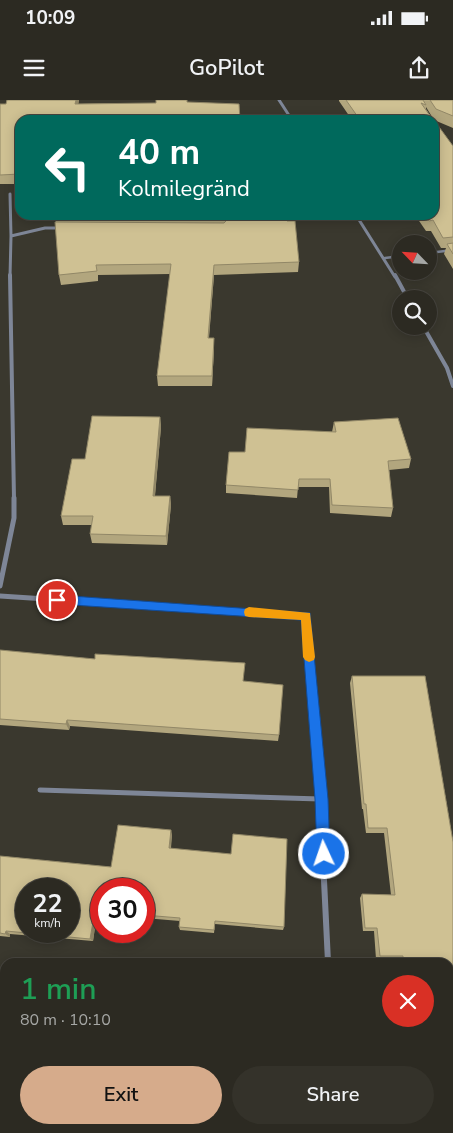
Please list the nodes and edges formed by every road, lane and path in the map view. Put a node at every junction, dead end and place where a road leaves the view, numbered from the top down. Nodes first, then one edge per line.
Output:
1 (279, 100) edge
2 (289, 115) edge
3 (10, 194) dead end
4 (359, 220) edge
5 (65, 228) edge
6 (11, 236) junction
7 (453, 250) edge
8 (438, 252) edge
9 (392, 257) edge
10 (385, 258) junction
11 (403, 290) edge
12 (428, 335) edge
13 (453, 386) edge
14 (0, 586) edge
15 (0, 596) edge
16 (40, 790) dead end
17 (321, 799) junction
18 (328, 958) edge

1 - 2 street
3 - 6 street
4 - 10 street
5 - 6 street
6 - 14 street
7 - 8 lane
9 - 10 lane
10 - 11 street
12 - 13 street
15 - 17 street
16 - 17 lane
17 - 18 street

